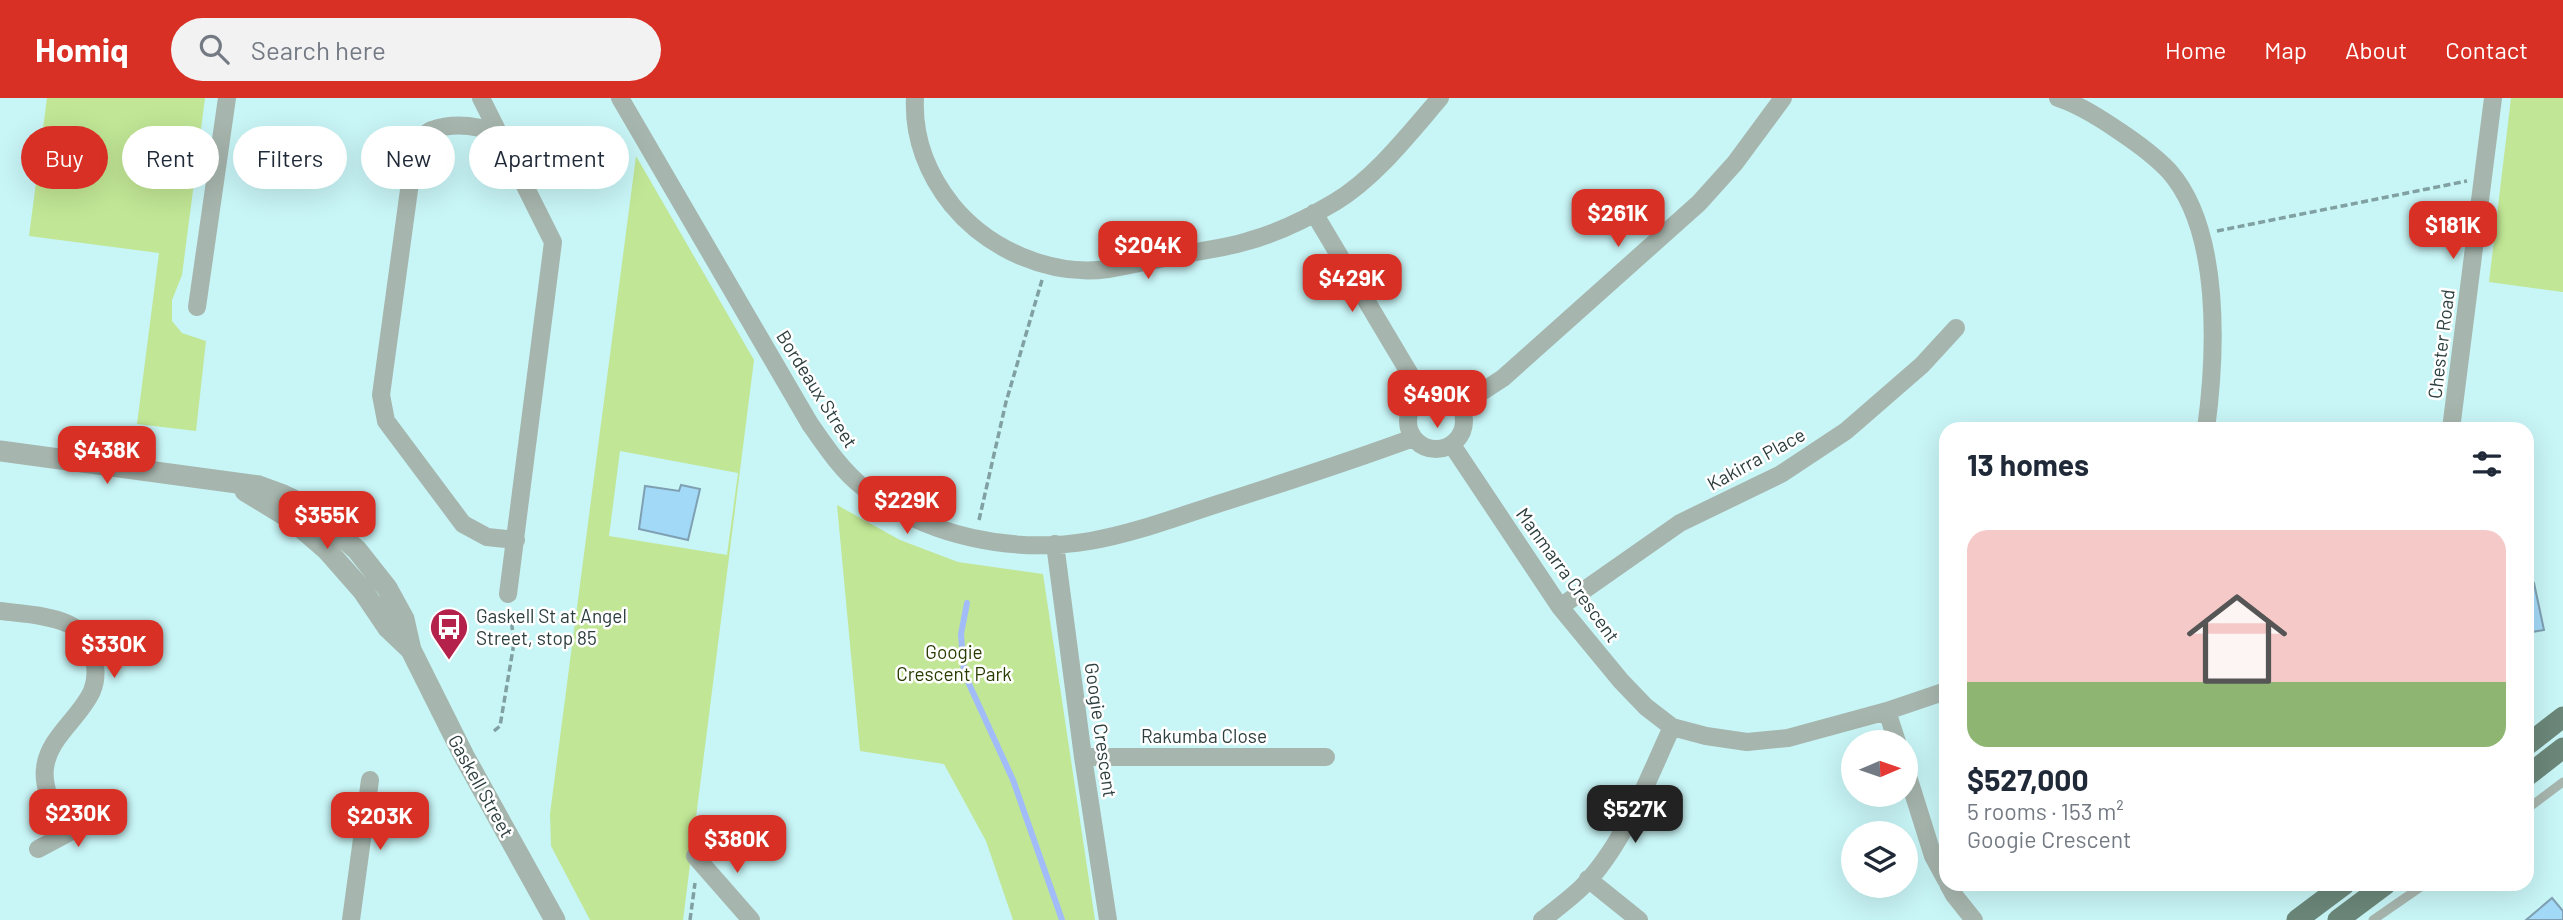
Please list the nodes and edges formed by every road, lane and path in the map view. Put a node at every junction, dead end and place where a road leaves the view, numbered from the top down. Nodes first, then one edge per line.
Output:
1 (227, 98) edge
2 (481, 98) edge
3 (620, 98) edge
4 (915, 98) edge
5 (1440, 98) edge
6 (1783, 98) edge
7 (2493, 98) edge
8 (2068, 100) edge
9 (479, 126) edge
10 (496, 126) edge
11 (2482, 185) junction
12 (527, 189) edge
13 (1314, 213) junction
14 (2200, 235) junction
15 (1046, 264) junction
16 (197, 307) dead end
17 (1956, 328) dead end
18 (1423, 396) junction
19 (1460, 406) junction
20 (2207, 422) edge
21 (2452, 422) edge
22 (1413, 438) junction
23 (1452, 445) junction
24 (0, 451) edge
25 (975, 539) junction
26 (516, 540) junction
27 (1055, 544) junction
28 (508, 594) joint
29 (1560, 607) junction
30 (0, 611) edge
31 (1939, 693) edge
32 (1887, 711) junction
33 (2563, 717) edge
34 (1672, 727) junction
35 (1893, 730) edge
36 (494, 731) dead end
37 (2534, 740) edge
38 (2563, 748) edge
39 (1083, 757) junction
40 (1326, 757) dead end
41 (2534, 771) edge
42 (370, 780) dead end
43 (2563, 782) edge
44 (2534, 805) edge
45 (1918, 807) edge
46 (100, 816) dead end
47 (65, 835) junction
48 (38, 849) dead end
49 (695, 856) joint
50 (1939, 867) edge
51 (1588, 879) junction
52 (1952, 891) edge
53 (2336, 891) edge
54 (2377, 891) edge
55 (2415, 891) edge
56 (351, 920) edge
57 (555, 920) edge
58 (690, 920) edge
59 (751, 920) edge
60 (1108, 920) edge
61 (1542, 920) edge
62 (1639, 920) edge
63 (1974, 920) edge
64 (2297, 920) edge
65 (2338, 920) edge
66 (2373, 920) edge

1 - 16 street
2 - 10 street
3 - 25 street, Bordeaux Street
4 - 15 street
5 - 13 street
6 - 19 street
7 - 11 street, Chester Road
8 - 14 street
9 - 26 street
11 - 14 path
11 - 21 street, Chester Road
12 - 26 street
13 - 15 street
13 - 18 street
14 - 20 street
15 - 25 path
17 - 29 street, Kakirra Place
18 - 19 street
18 - 22 street
19 - 23 street
22 - 23 street
22 - 27 street, Bordeaux Street
23 - 29 street, Manmarra Crescent
24 - 57 street, Gaskell Street
25 - 27 street, Bordeaux Street
26 - 28 street
27 - 39 street, Googie Crescent
28 - 36 path
29 - 34 street, Manmarra Crescent
30 - 47 street
31 - 32 street, Manmarra Crescent
32 - 34 street, Manmarra Crescent
32 - 35 street
33 - 37 main road
34 - 51 street
38 - 41 main road
39 - 40 street, Rakumba Close
39 - 60 street, Googie Crescent
42 - 56 street
43 - 44 lane
45 - 50 street
46 - 47 street
47 - 48 street
49 - 58 path
49 - 59 street
51 - 61 street
51 - 62 street
52 - 63 street
53 - 64 main road
54 - 65 main road
55 - 66 lane

